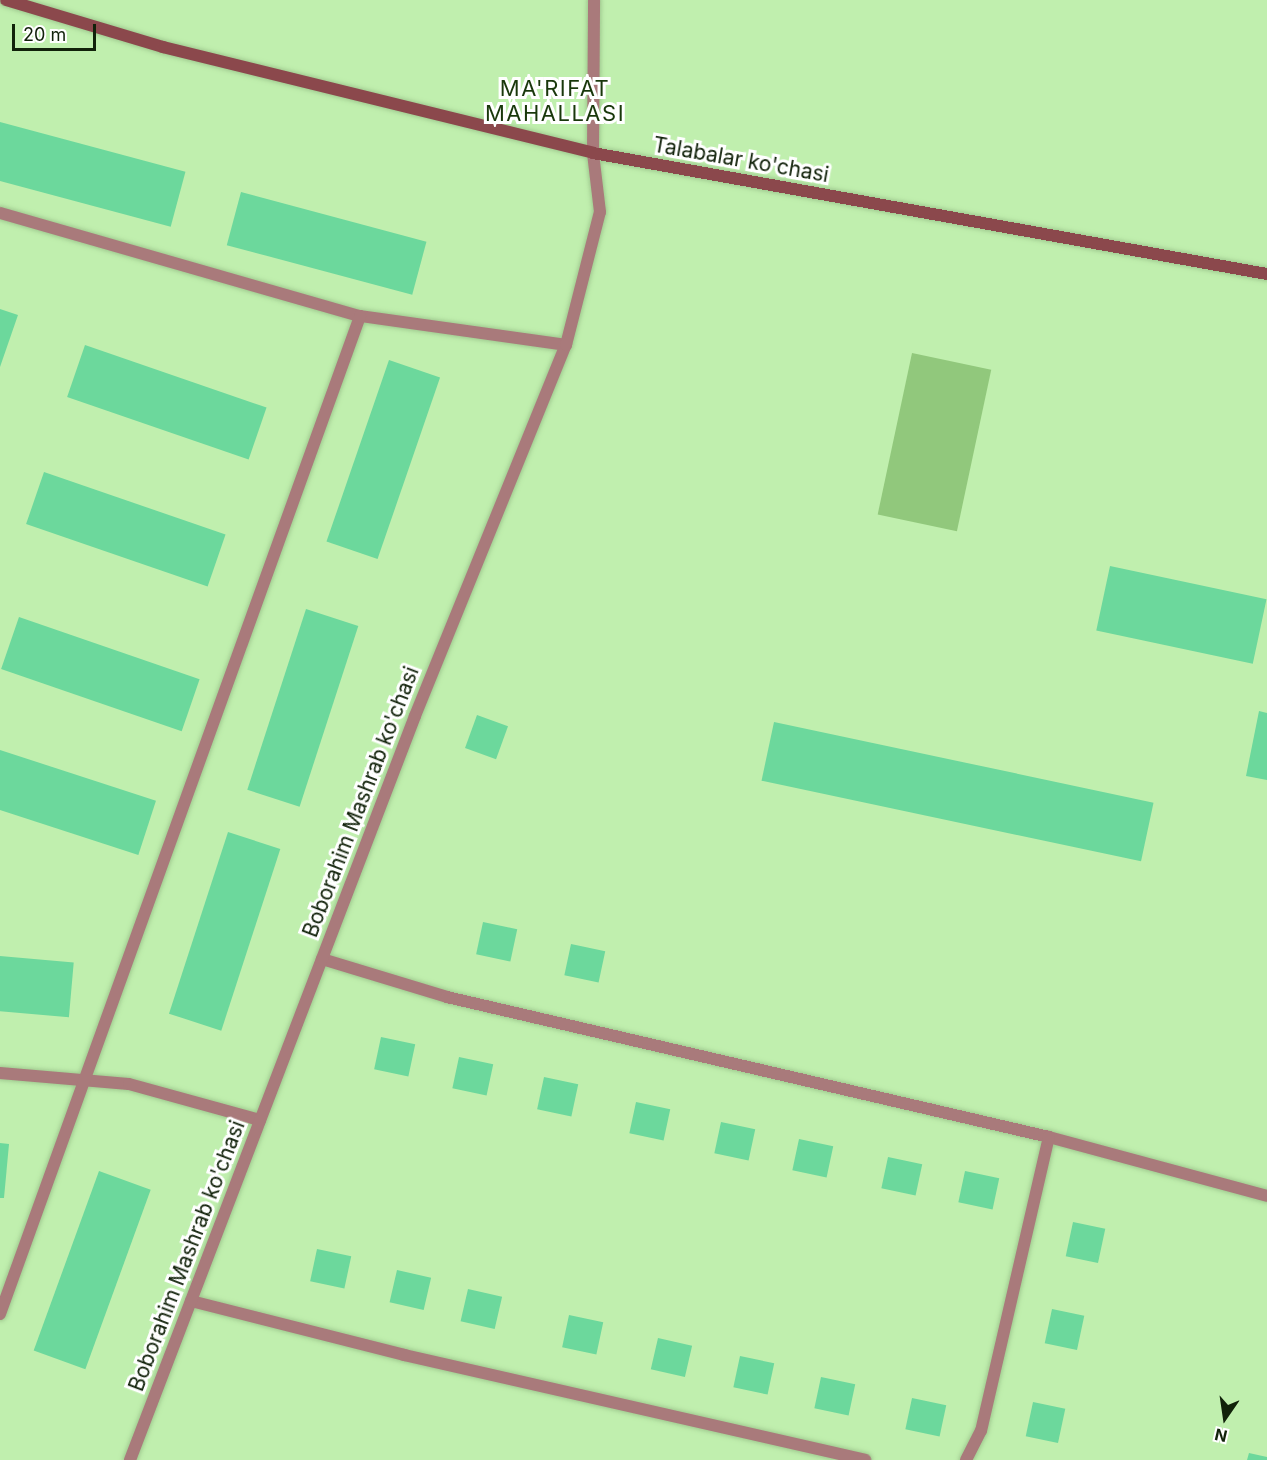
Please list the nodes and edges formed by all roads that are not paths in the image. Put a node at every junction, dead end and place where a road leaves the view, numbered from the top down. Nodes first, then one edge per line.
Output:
1 (6, 0) edge
2 (594, 0) edge
3 (593, 153) junction
4 (0, 213) edge
5 (1267, 274) edge
6 (360, 316) junction
7 (566, 345) junction
8 (322, 959) junction
9 (0, 1073) edge
10 (82, 1080) junction
11 (260, 1120) junction
12 (1049, 1137) junction
13 (1267, 1196) edge
14 (191, 1301) junction
15 (0, 1314) edge
16 (130, 1460) edge
17 (865, 1460) edge
18 (966, 1460) edge

1 - 3 street, Talabalar ko'chasi
2 - 3 street, Boborahim Mashrab ko'chasi
3 - 5 street, Talabalar ko'chasi
3 - 7 street, Boborahim Mashrab ko'chasi
4 - 6 street
6 - 7 street
6 - 10 street
7 - 8 street, Boborahim Mashrab ko'chasi
8 - 11 street, Boborahim Mashrab ko'chasi
8 - 12 street
9 - 10 street
10 - 11 street
10 - 15 street
11 - 14 street, Boborahim Mashrab ko'chasi
12 - 13 street
12 - 18 street
14 - 16 street, Boborahim Mashrab ko'chasi
14 - 17 street

